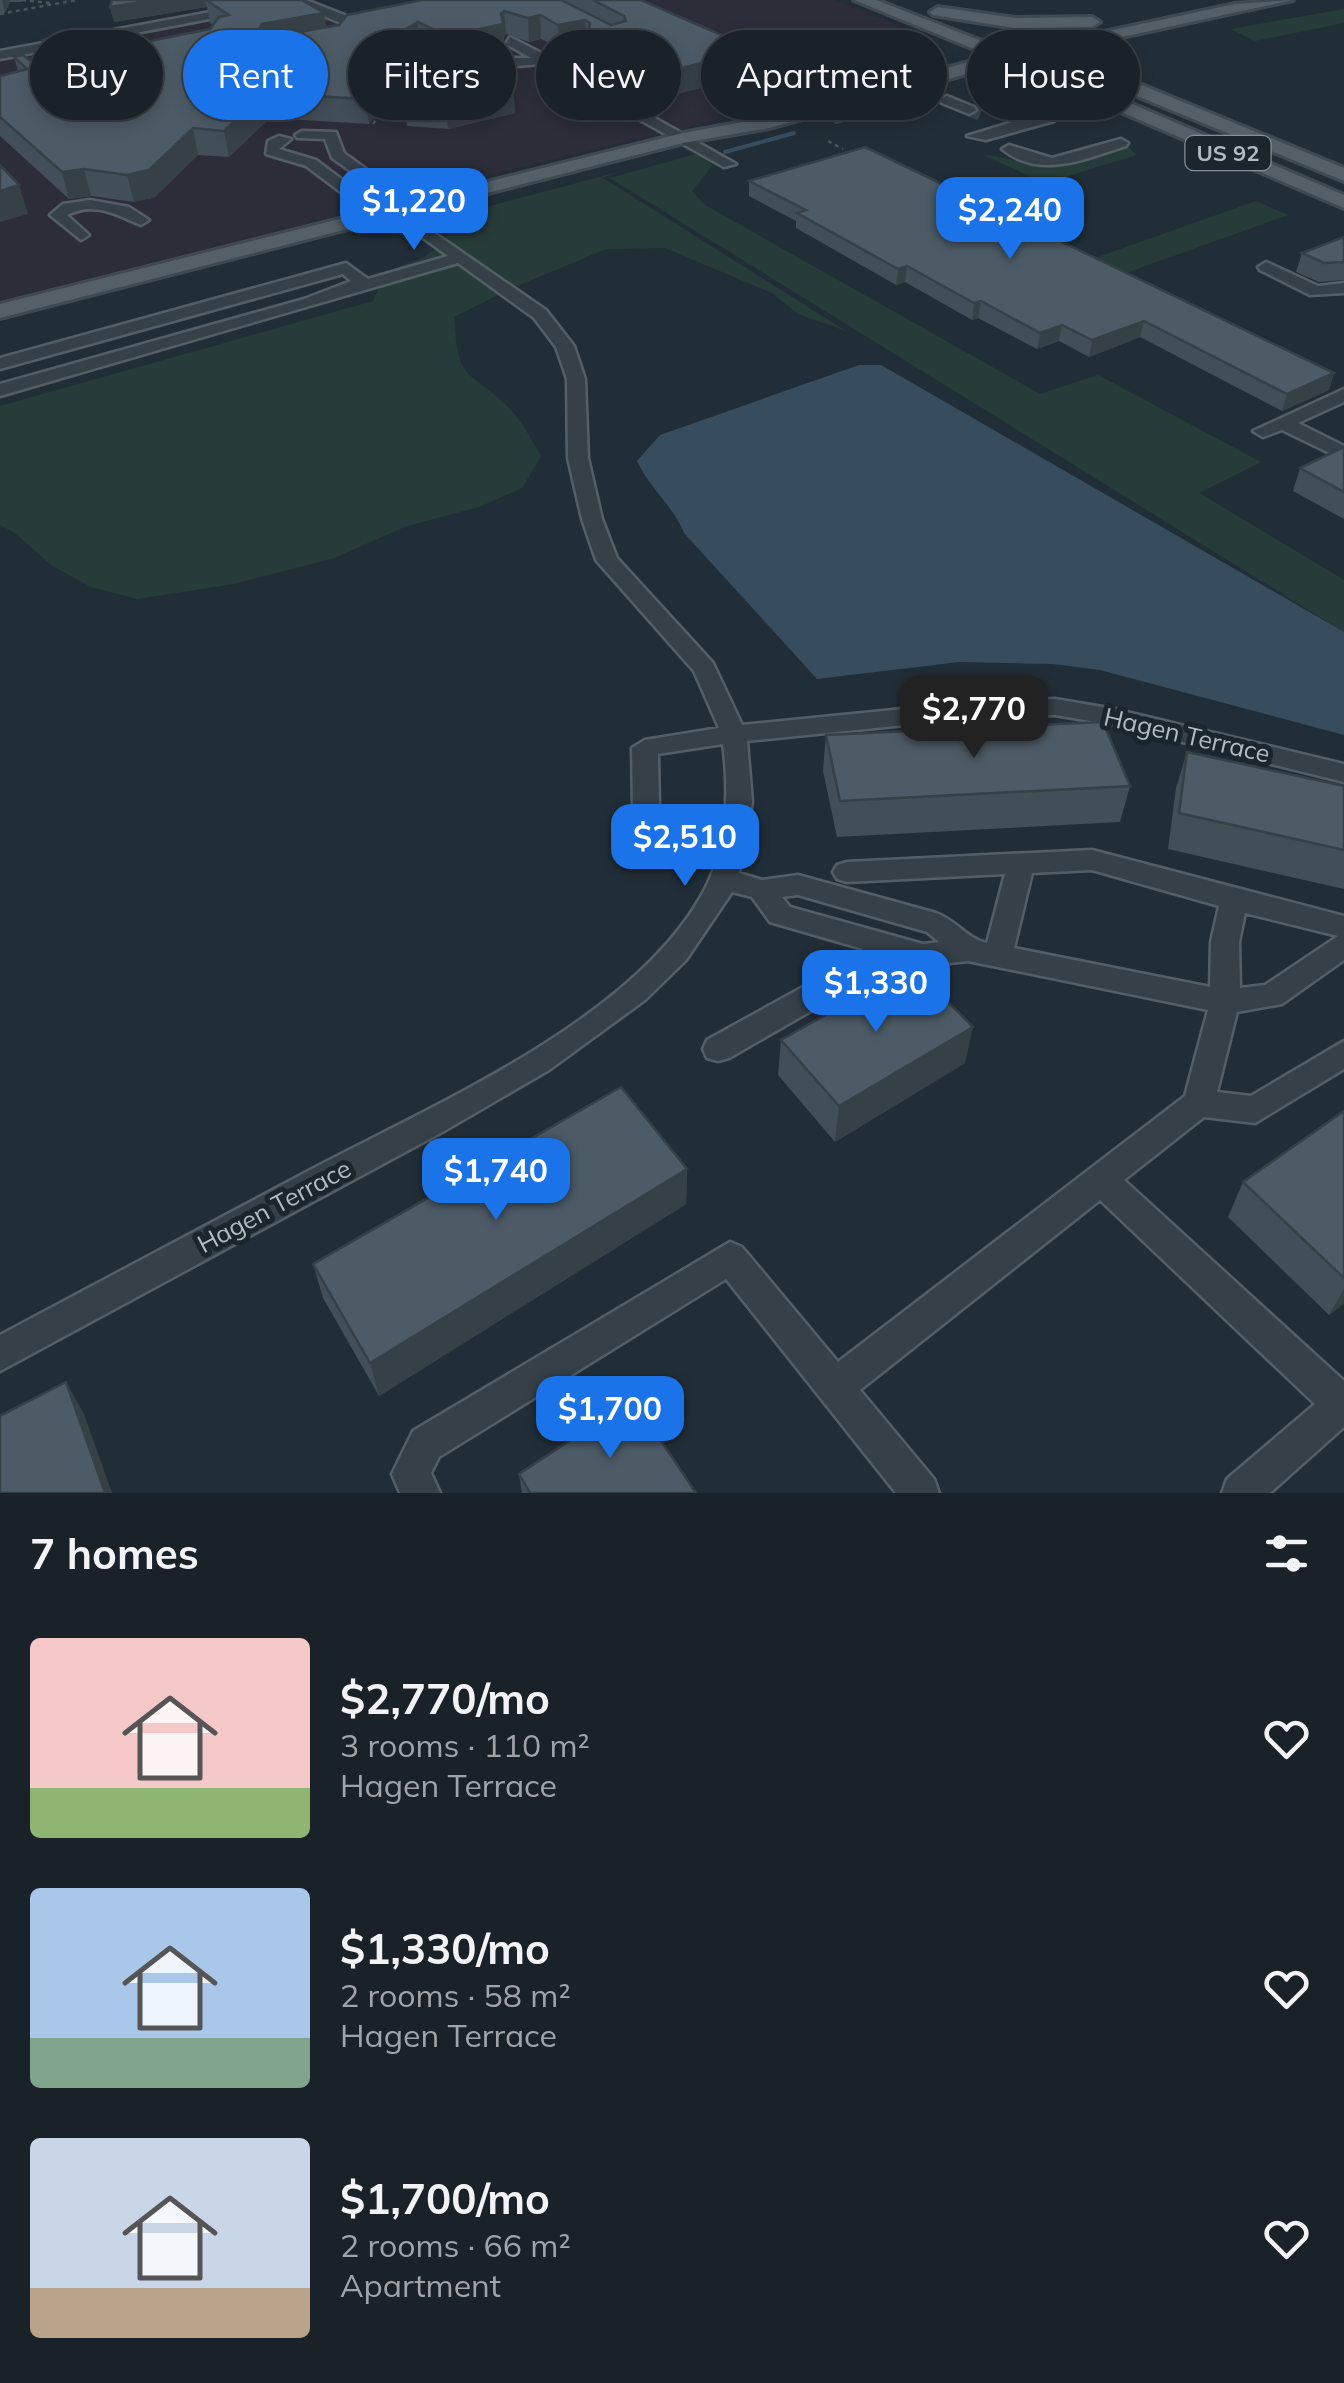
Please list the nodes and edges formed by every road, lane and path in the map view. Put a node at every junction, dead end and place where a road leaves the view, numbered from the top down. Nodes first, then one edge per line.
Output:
1 (22, 0) edge
2 (76, 0) edge
3 (843, 0) edge
4 (862, 0) edge
5 (907, 0) edge
6 (1225, 0) edge
7 (1286, 0) edge
8 (288, 2) edge
9 (58, 4) junction
10 (938, 12) junction
11 (0, 14) edge
12 (378, 22) edge
13 (1111, 22) junction
14 (918, 30) edge
15 (985, 30) edge
16 (1079, 30) edge
17 (1128, 30) edge
18 (967, 42) edge
19 (6, 54) edge
20 (26, 66) edge
21 (1140, 90) edge
22 (947, 100) dead end
23 (967, 110) tunnel mouth
24 (1140, 115) edge
25 (651, 120) edge
26 (732, 120) edge
27 (777, 120) edge
28 (1042, 120) edge
29 (302, 135) dead end
30 (974, 136) tunnel mouth
31 (684, 138) junction
32 (284, 139) dead end
33 (828, 141) dead end
34 (1121, 143) dead end
35 (1009, 146) dead end
36 (843, 149) edge
37 (334, 150) junction
38 (289, 157) junction
39 (729, 164) dead end
40 (1344, 174) edge
41 (1341, 200) edge
42 (395, 211) junction
43 (142, 220) dead end
44 (80, 235) dead end
45 (459, 258) junction
46 (1266, 267) dead end
47 (354, 288) junction
48 (1344, 288) edge
49 (0, 311) edge
50 (0, 364) edge
51 (0, 390) edge
52 (1344, 395) edge
53 (1344, 454) edge
54 (734, 734) junction
55 (1344, 773) edge
56 (646, 807) dead end
57 (1020, 862) junction
58 (847, 872) dead end
59 (723, 879) junction
60 (762, 890) junction
61 (1234, 900) junction
62 (872, 906) junction
63 (1344, 926) edge
64 (872, 940) junction
65 (1344, 946) edge
66 (968, 950) junction
67 (998, 957) junction
68 (1225, 1002) junction
69 (718, 1049) dead end
70 (1344, 1054) edge
71 (1199, 1103) junction
72 (1102, 1181) junction
73 (0, 1354) edge
74 (835, 1387) junction
75 (1343, 1404) edge
76 (421, 1493) edge
77 (920, 1493) edge
78 (1241, 1493) edge

1 - 9 path
2 - 9 path
3 - 14 main road
4 - 18 main road, US 92
5 - 10 main road, US 92
6 - 13 main road
7 - 17 main road
8 - 12 street
8 - 19 street
9 - 11 path
10 - 13 main road
10 - 15 main road, US 92
13 - 16 main road
19 - 20 street
21 - 40 main road, US 92
22 - 23 street
24 - 41 main road, US 92
25 - 31 street
26 - 31 main road
27 - 31 main road
28 - 30 street
29 - 37 street
31 - 39 street
31 - 42 main road
32 - 38 street
33 - 36 path
34 - 35 street
37 - 38 street
37 - 42 street
38 - 42 street
42 - 45 street
42 - 49 main road
43 - 44 street
45 - 47 street
45 - 54 street
46 - 48 street
47 - 50 street
47 - 51 street
52 - 53 street
54 - 55 street, Hagen Terrace
54 - 56 street
54 - 59 street, Hagen Terrace
57 - 58 street
57 - 61 street
57 - 67 street
59 - 60 street
59 - 73 street, Hagen Terrace
60 - 62 street
60 - 64 street
61 - 63 street
61 - 68 street
62 - 64 street
62 - 66 street
64 - 66 street
64 - 69 street
65 - 68 street
66 - 67 street
67 - 68 street
68 - 71 street
70 - 71 street
71 - 72 street
72 - 74 street
72 - 75 street
74 - 76 street
74 - 77 street
75 - 78 street

